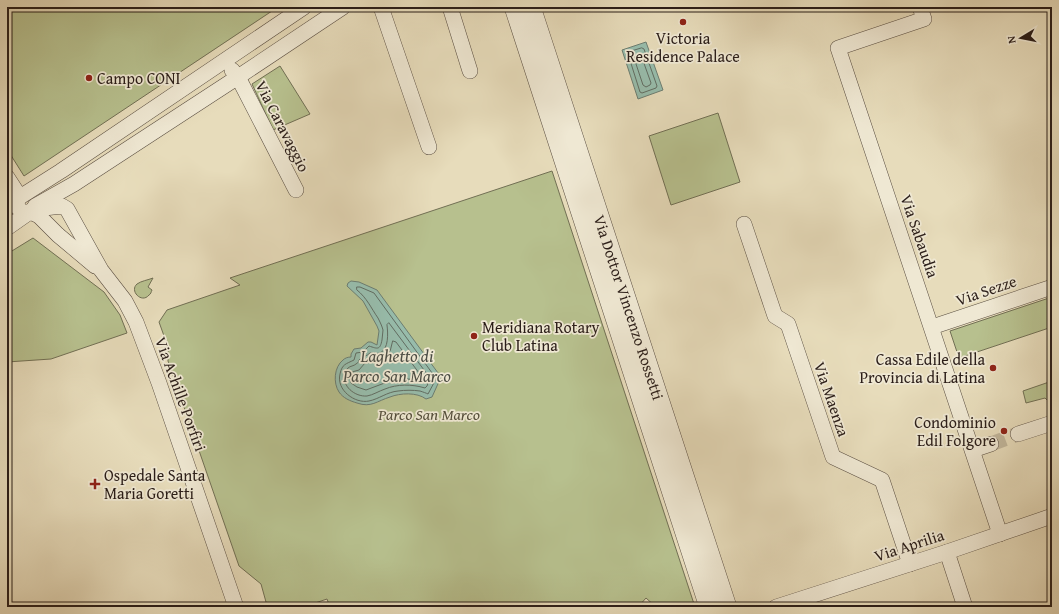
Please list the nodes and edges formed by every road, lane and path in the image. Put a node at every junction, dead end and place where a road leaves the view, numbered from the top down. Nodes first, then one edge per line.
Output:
1 (304, 7) edge
2 (343, 7) edge
3 (381, 7) edge
4 (450, 7) edge
5 (514, 7) edge
6 (531, 7) edge
7 (920, 7) edge
8 (225, 60) junction
9 (470, 71) dead end
10 (238, 77) junction
11 (429, 147) dead end
12 (7, 177) edge
13 (296, 190) dead end
14 (17, 199) edge
15 (32, 209) junction
16 (744, 224) dead end
17 (7, 228) edge
18 (101, 270) junction
19 (1052, 286) edge
20 (932, 327) junction
21 (1052, 423) edge
22 (1018, 434) tunnel mouth
23 (992, 444) tunnel mouth
24 (973, 450) junction
25 (1052, 516) edge
26 (1000, 534) junction
27 (946, 552) junction
28 (910, 564) junction
29 (236, 607) edge
30 (709, 607) edge
31 (727, 607) edge
32 (776, 607) edge
33 (965, 607) edge

1 - 8 street
2 - 10 street
3 - 11 street
4 - 9 street
5 - 30 street, Via Dottor Vincenzo Rossetti
6 - 31 street, Via Dottor Vincenzo Rossetti
7 - 20 street, Via Sabaudia
8 - 10 street, Via Caravaggio
8 - 14 street
10 - 13 street, Via Caravaggio
10 - 15 street
12 - 14 street
14 - 15 street
15 - 17 street
15 - 18 street, Via Achille Porfiri
15 - 18 street, Via Achille Porfiri
16 - 28 street, Via Maenza
18 - 29 street, Via Achille Porfiri
19 - 20 street, Via Sezze
20 - 24 street, Via Sabaudia
21 - 22 street
23 - 24 street
24 - 26 street, Via Sabaudia
25 - 26 street, Via Aprilia
26 - 27 street, Via Aprilia
27 - 28 street, Via Aprilia
27 - 33 street
28 - 32 street, Via Aprilia

